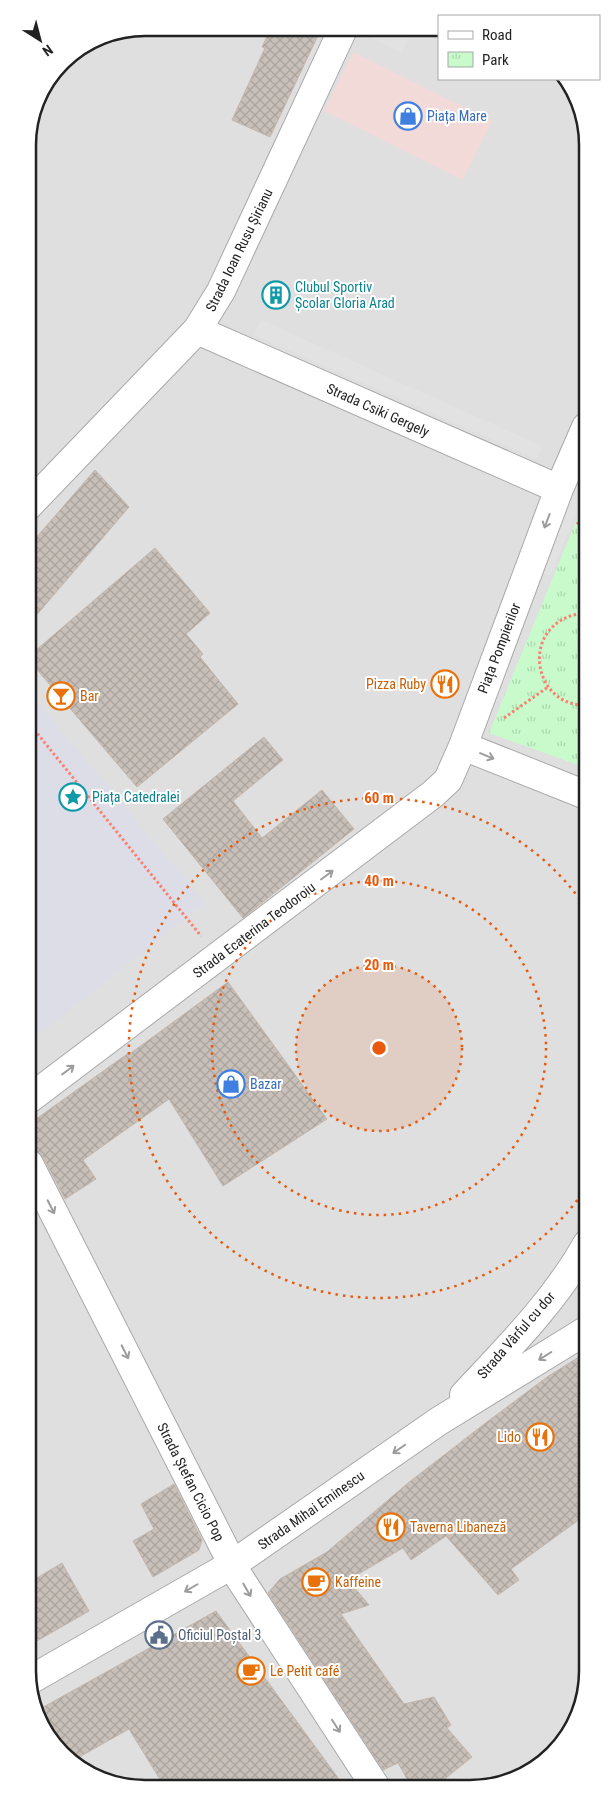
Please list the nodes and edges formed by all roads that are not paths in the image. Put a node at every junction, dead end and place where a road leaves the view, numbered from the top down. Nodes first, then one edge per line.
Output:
1 (340, 36) edge
2 (197, 330) junction
3 (579, 443) edge
4 (559, 489) junction
5 (36, 498) edge
6 (463, 746) junction
7 (579, 793) edge
8 (36, 1094) edge
9 (36, 1178) edge
10 (579, 1258) edge
11 (579, 1335) edge
12 (439, 1422) junction
13 (233, 1564) junction
14 (36, 1676) edge
15 (371, 1780) edge

1 - 2 street, Strada Ioan Rusu Șirianu
2 - 4 street, Strada Csiki Gergely
2 - 5 street, Strada Ioan Rusu Șirianu
3 - 4 street, Piața Pompierilor
4 -> 6 street, Piața Pompierilor
6 -> 7 street
8 -> 6 street, Strada Ecaterina Teodoroiu
9 -> 13 street, Strada Ștefan Cicio Pop
10 - 12 street, Strada Vârful cu dor
11 -> 12 street, Strada Mihai Eminescu
12 -> 13 street, Strada Mihai Eminescu
13 -> 14 street, Strada Mihai Eminescu
13 -> 15 street, Strada Ștefan Cicio Pop

